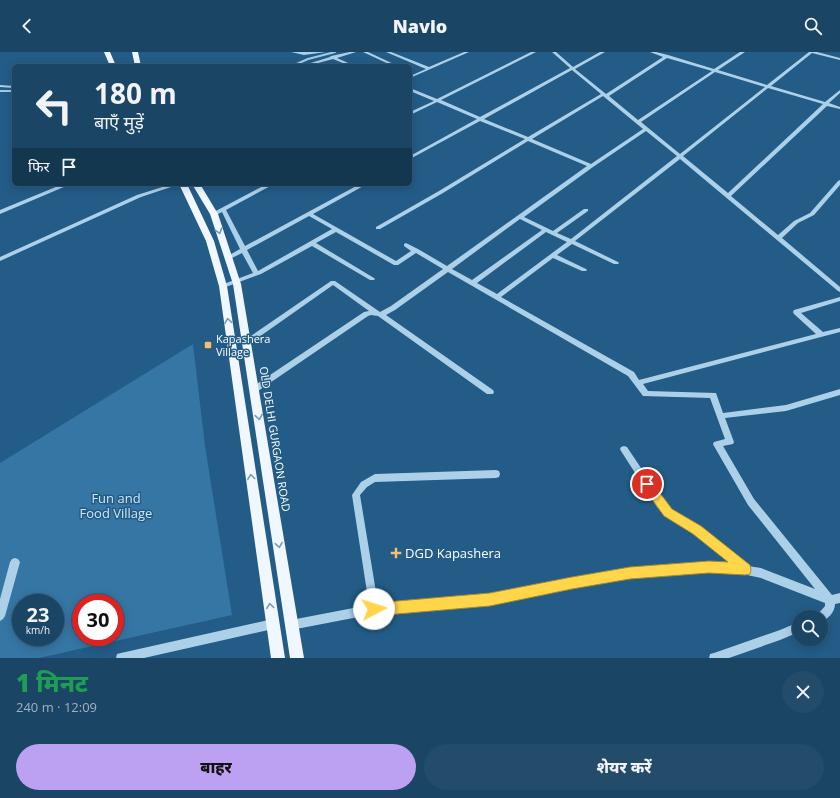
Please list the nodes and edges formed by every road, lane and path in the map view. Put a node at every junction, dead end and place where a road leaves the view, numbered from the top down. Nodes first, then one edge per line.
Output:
1 (106, 52) edge
2 (135, 52) edge
3 (293, 52) edge
4 (324, 52) edge
5 (354, 52) edge
6 (365, 52) edge
7 (388, 52) edge
8 (464, 52) edge
9 (534, 52) edge
10 (554, 52) edge
11 (603, 52) edge
12 (652, 52) edge
13 (743, 52) edge
14 (812, 52) edge
15 (339, 53) edge
16 (667, 56) junction
17 (332, 57) junction
18 (840, 59) edge
19 (112, 64) edge
20 (138, 64) edge
21 (309, 64) edge
22 (348, 64) edge
23 (392, 64) edge
24 (428, 68) junction
25 (573, 69) junction
26 (715, 70) junction
27 (412, 73) edge
28 (415, 74) junction
29 (412, 76) edge
30 (0, 86) edge
31 (12, 87) edge
32 (767, 87) junction
33 (412, 90) edge
34 (840, 91) edge
35 (604, 95) junction
36 (437, 101) junction
37 (826, 104) junction
38 (840, 108) edge
39 (412, 113) edge
40 (479, 119) junction
41 (638, 122) junction
42 (646, 128) junction
43 (528, 140) junction
44 (678, 156) junction
45 (412, 157) edge
46 (591, 166) junction
47 (840, 182) edge
48 (63, 186) edge
49 (171, 186) edge
50 (184, 186) edge
51 (197, 186) edge
52 (267, 186) edge
53 (360, 186) edge
54 (728, 196) junction
55 (223, 209) junction
56 (586, 210) dead end
57 (0, 212) edge
58 (214, 214) junction
59 (310, 214) junction
60 (520, 217) junction
61 (378, 228) dead end
62 (546, 229) junction
63 (337, 230) junction
64 (552, 232) junction
65 (778, 239) junction
66 (571, 242) junction
67 (312, 243) junction
68 (406, 245) dead end
69 (244, 250) junction
70 (416, 250) junction
71 (553, 255) junction
72 (228, 258) junction
73 (0, 259) edge
74 (616, 263) dead end
75 (448, 268) junction
76 (584, 270) dead end
77 (256, 274) junction
78 (372, 279) dead end
79 (236, 281) junction
80 (473, 283) junction
81 (222, 286) junction
82 (840, 290) edge
83 (498, 297) junction
84 (840, 299) edge
85 (377, 313) junction
86 (840, 330) edge
87 (822, 335) junction
88 (247, 342) junction
89 (638, 383) junction
90 (255, 389) junction
91 (490, 392) dead end
92 (840, 392) edge
93 (720, 416) junction
94 (624, 449) dead end
95 (496, 474) dead end
96 (15, 562) dead end
97 (745, 570) junction
98 (840, 598) edge
99 (830, 600) junction
100 (374, 609) junction
101 (828, 610) edge
102 (0, 616) edge
103 (273, 624) junction
104 (291, 625) junction
105 (792, 629) edge
106 (121, 658) edge
107 (278, 658) edge
108 (297, 658) edge
109 (714, 658) edge

1 - 19 main road
2 - 20 main road
3 - 4 street
5 - 15 street
6 - 23 street
7 - 24 street
8 - 24 street
9 - 36 street
10 - 25 street
11 - 25 street
12 - 16 street
13 - 26 street
14 - 18 street
14 - 32 street
15 - 17 street
16 - 26 street
16 - 35 street
17 - 21 street
17 - 22 street
24 - 28 street
25 - 35 street
25 - 40 street
26 - 32 street
26 - 41 street
27 - 28 street
28 - 29 street
30 - 31 street
32 - 37 street
32 - 44 street
33 - 36 street
34 - 37 street
35 - 41 street
35 - 43 street
36 - 39 street
36 - 40 street
37 - 38 street
37 - 54 street
40 - 43 street
40 - 45 street
41 - 42 street
42 - 44 street
42 - 46 street
43 - 46 street
43 - 61 street
44 - 54 street
44 - 66 street
46 - 60 street
47 - 65 street
48 - 57 street
49 - 73 street
50 - 81 main road
51 - 58 main road, OLD DELHI GURGAON ROAD
52 - 55 street
53 - 59 street
54 - 65 street
55 - 58 street
55 - 69 street
56 - 64 street
58 -> 72 main road, OLD DELHI GURGAON ROAD
59 - 63 street
59 - 69 street
60 - 62 street
60 - 75 street
62 - 64 street
62 - 80 street
63 - 67 street
63 - 70 street
64 - 66 street
65 - 82 street
66 - 71 street
66 - 74 street
67 - 77 street
67 - 78 street
68 - 70 street
69 - 72 street
69 - 77 street
70 - 75 street
71 - 76 street
71 - 83 street
72 - 79 main road, OLD DELHI GURGAON ROAD
75 - 80 street
75 - 85 street
77 - 79 street
79 - 81 street
79 - 88 main road, OLD DELHI GURGAON ROAD
80 - 83 street
103 -> 81 main road
83 - 89 street
84 - 87 street
85 - 88 street
85 - 90 street
85 - 91 street
86 - 87 street
87 - 89 street
88 - 90 main road, OLD DELHI GURGAON ROAD
89 - 93 street
90 -> 104 main road, OLD DELHI GURGAON ROAD
92 - 93 street
93 - 99 street
94 - 97 street
95 - 100 street
96 - 102 street
97 - 99 street
97 - 100 street
98 - 99 street
99 - 101 street
100 - 104 street
103 - 106 street
103 - 107 main road
104 - 108 main road, OLD DELHI GURGAON ROAD
105 - 109 street

